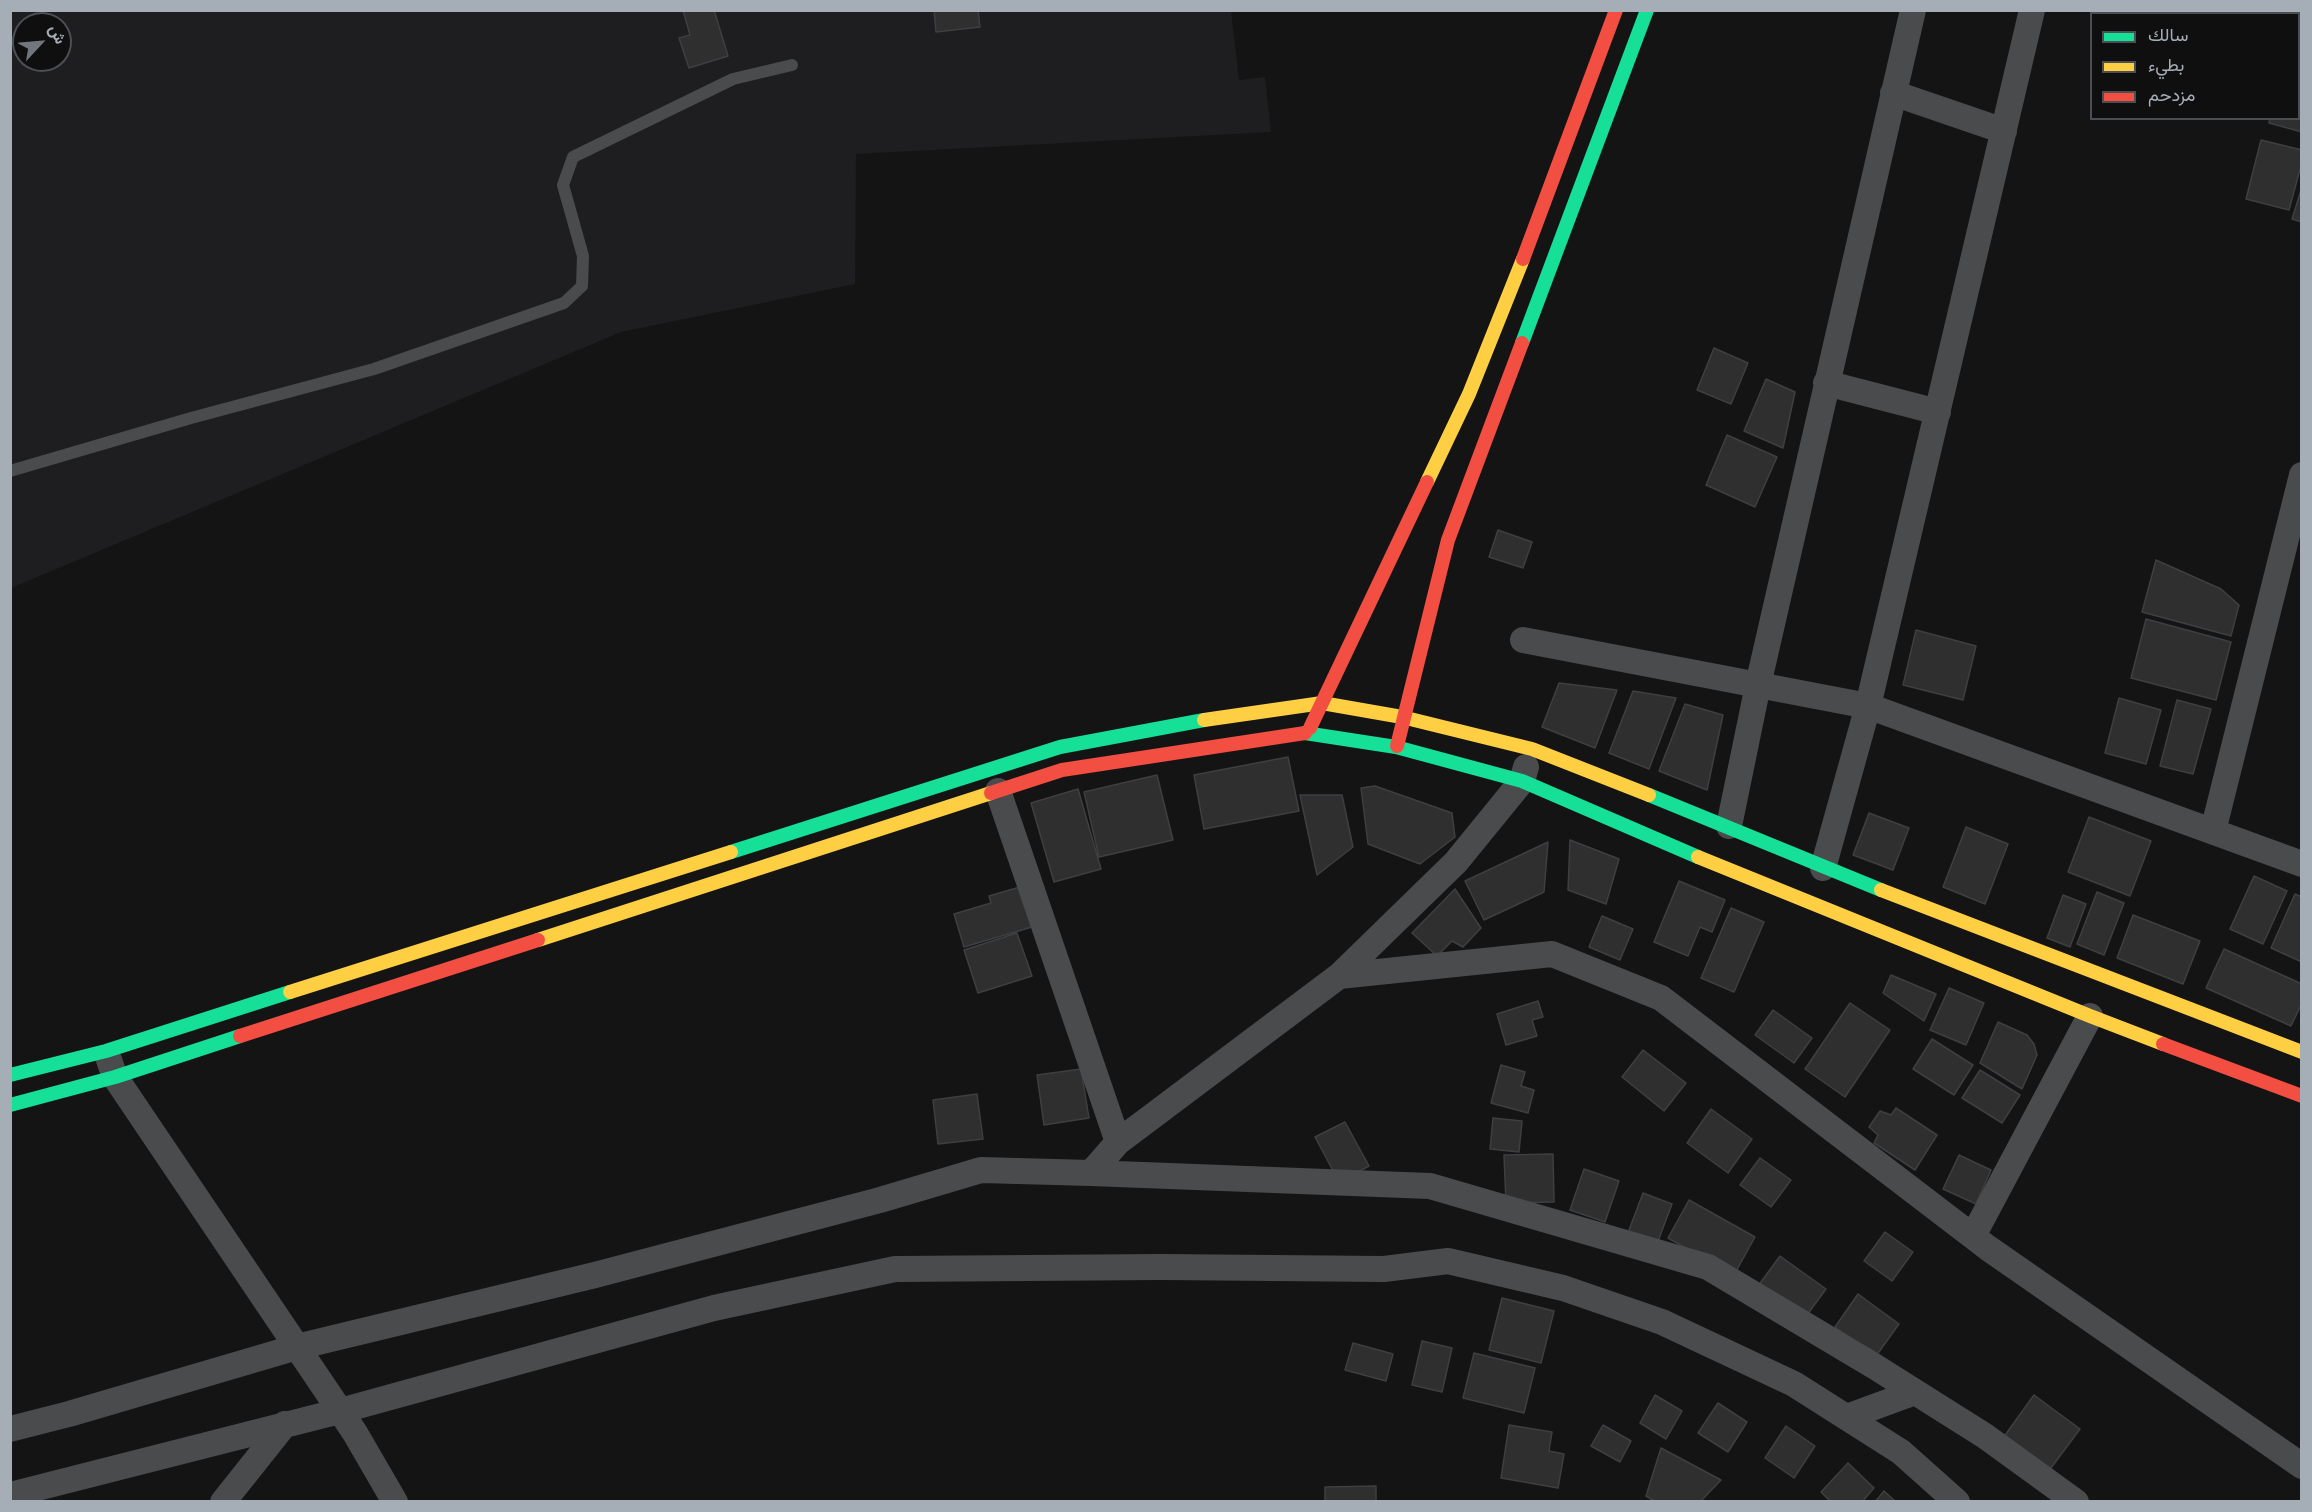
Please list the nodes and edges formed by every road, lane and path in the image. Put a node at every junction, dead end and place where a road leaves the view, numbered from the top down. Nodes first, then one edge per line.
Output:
1 (1616, 10) edge
2 (1647, 10) edge
3 (1913, 10) edge
4 (2032, 10) edge
5 (792, 65) dead end
6 (1893, 93) junction
7 (2004, 132) junction
8 (1827, 383) junction
9 (1938, 412) junction
10 (10, 471) edge
11 (2301, 475) edge
12 (1523, 640) dead end
13 (1758, 685) junction
14 (1322, 703) junction
15 (1868, 706) junction
16 (1402, 717) junction
17 (1307, 733) junction
18 (1396, 747) junction
19 (1532, 749) junction
20 (1522, 782) junction
21 (998, 791) junction
22 (1728, 826) junction
23 (2212, 831) junction
24 (2301, 864) edge
25 (1823, 868) junction
26 (1339, 976) junction
27 (2090, 1016) junction
28 (106, 1051) junction
29 (2301, 1052) edge
30 (10, 1076) edge
31 (115, 1077) junction
32 (2301, 1096) edge
33 (10, 1105) edge
34 (1118, 1142) junction
35 (1091, 1173) junction
36 (1972, 1236) junction
37 (297, 1347) junction
38 (1915, 1392) junction
39 (340, 1411) junction
40 (1847, 1417) junction
41 (285, 1424) junction
42 (10, 1429) edge
43 (2301, 1466) edge
44 (10, 1495) edge
45 (223, 1502) edge
46 (395, 1502) edge
47 (1957, 1502) edge
48 (2076, 1502) edge

1 - 14 main road
2 - 16 main road
3 - 6 street
4 - 7 street
5 - 10 lane
6 - 7 street
6 - 8 street
7 - 9 street
8 - 9 street
8 - 13 street
9 - 15 street
11 - 23 street
12 - 13 street
13 - 15 street
13 - 22 street
14 - 16 main road
14 - 17 main road
14 - 28 main road
15 - 23 street
15 - 25 street
16 - 18 main road
16 - 19 main road
17 - 18 main road
17 - 21 main road
18 - 20 main road
19 - 20 street
19 - 22 main road
20 - 26 street
20 - 27 main road
21 - 31 main road
21 - 34 street
22 - 25 main road
23 - 24 street
25 - 29 main road
26 - 34 street
26 - 36 street
27 - 32 main road
27 - 36 street
28 - 30 main road
28 - 31 street
31 - 33 main road
31 - 37 street
34 - 35 street
35 - 37 street
35 - 38 street
36 - 43 street
37 - 39 street
37 - 42 street
38 - 40 street
38 - 48 street
39 - 40 street
39 - 41 street
39 - 46 street
40 - 47 street
41 - 44 street
41 - 45 street

